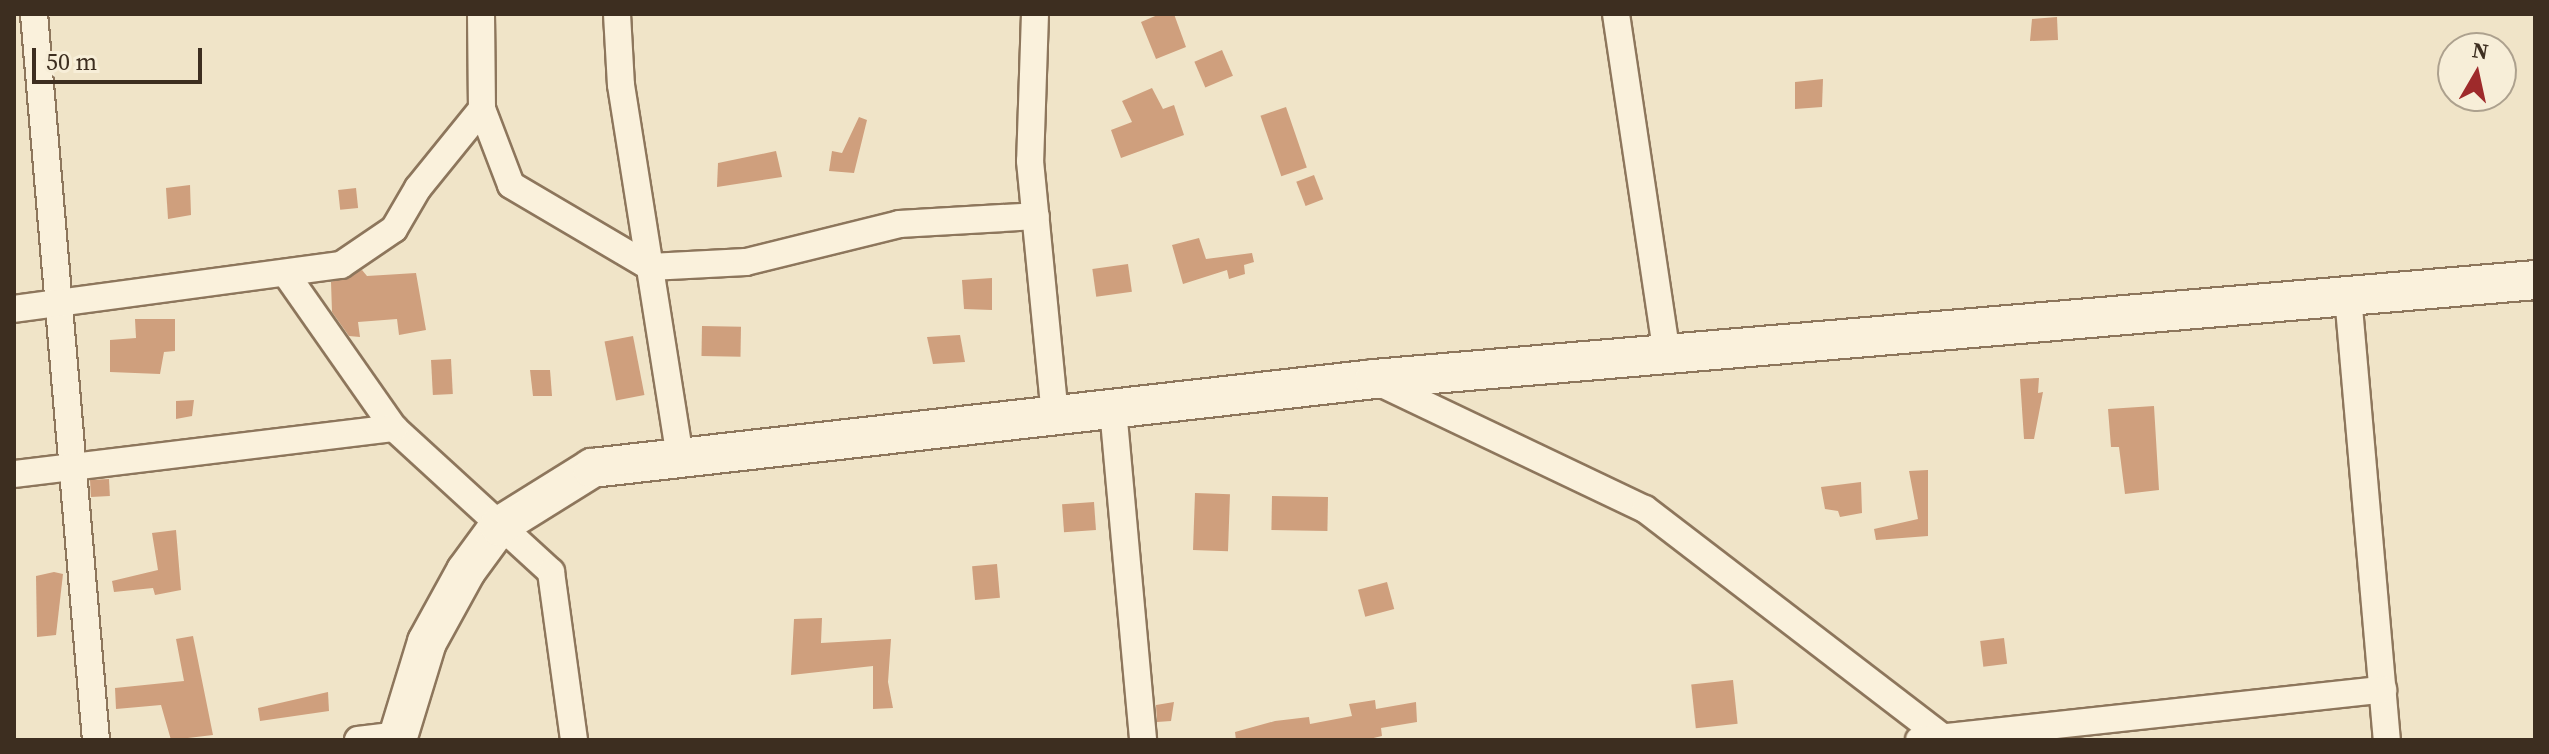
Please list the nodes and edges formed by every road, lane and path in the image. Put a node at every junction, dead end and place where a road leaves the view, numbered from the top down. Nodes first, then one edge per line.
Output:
1 (34, 14) edge
2 (481, 14) edge
3 (617, 14) edge
4 (1035, 14) edge
5 (1616, 14) edge
6 (482, 109) junction
7 (1036, 216) junction
8 (650, 267) junction
9 (286, 274) junction
10 (2535, 280) edge
11 (2348, 296) junction
12 (59, 304) junction
13 (14, 309) edge
14 (1667, 354) junction
15 (1374, 379) junction
16 (1113, 409) junction
17 (1055, 415) junction
18 (394, 428) junction
19 (680, 458) junction
20 (72, 465) junction
21 (14, 474) edge
22 (499, 526) junction
23 (2383, 690) junction
24 (397, 738) edge
25 (1937, 738) edge
26 (96, 740) edge
27 (358, 740) edge
28 (574, 740) edge
29 (1143, 740) edge
30 (2387, 740) edge

1 - 12 street
2 - 6 street
3 - 8 street
4 - 7 street
5 - 14 street
6 - 8 street
6 - 9 street
7 - 8 street
7 - 17 street
8 - 19 street
9 - 12 street
9 - 18 street
10 - 11 main road
11 - 14 main road
11 - 23 street
12 - 13 street
12 - 20 street
14 - 15 main road
15 - 16 main road
15 - 25 street
16 - 17 main road
16 - 29 street
17 - 19 main road
18 - 20 street
18 - 22 street
19 - 22 main road
20 - 21 street
20 - 26 street
22 - 24 main road
22 - 28 street
23 - 25 street
23 - 30 street
24 - 27 street

